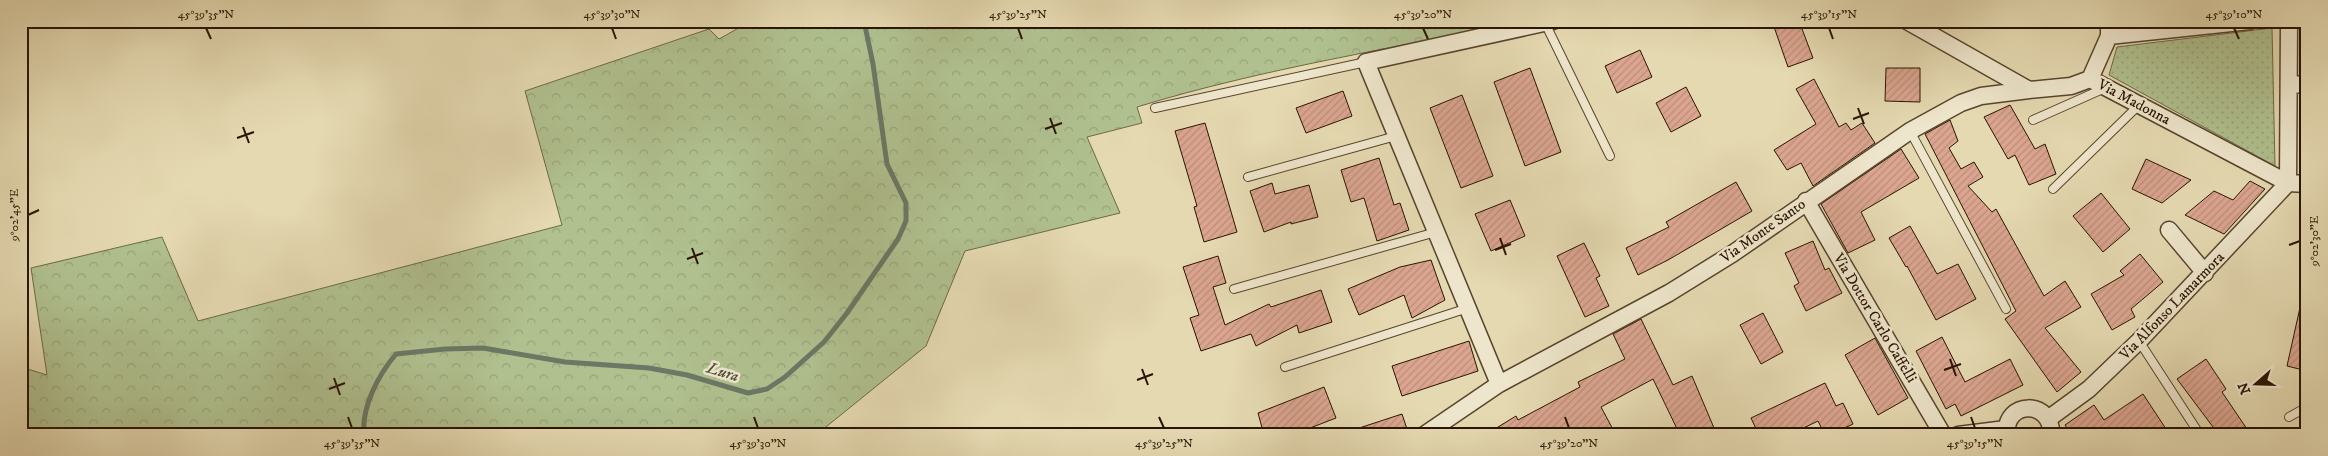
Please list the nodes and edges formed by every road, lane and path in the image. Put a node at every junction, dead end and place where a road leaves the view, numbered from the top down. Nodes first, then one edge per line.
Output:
1 (1907, 21) edge
2 (2250, 21) edge
3 (2289, 21) edge
4 (1549, 22) edge
5 (2109, 28) edge
6 (1366, 62) junction
7 (2090, 79) junction
8 (2307, 84) edge
9 (2289, 85) junction
10 (2107, 87) junction
11 (2029, 90) junction
12 (2139, 105) junction
13 (1155, 108) dead end
14 (2033, 120) dead end
15 (1910, 131) junction
16 (1396, 136) junction
17 (1610, 156) dead end
18 (1248, 177) dead end
19 (2288, 183) junction
20 (2307, 184) edge
21 (2052, 189) dead end
22 (1806, 201) junction
23 (2169, 230) dead end
24 (1436, 232) junction
25 (2205, 273) junction
26 (1234, 290) dead end
27 (1468, 308) junction
28 (2006, 309) dead end
29 (2140, 341) junction
30 (1285, 367) dead end
31 (1499, 384) junction
32 (2307, 407) edge
33 (2289, 417) dead end
34 (2050, 427) edge
35 (2006, 432) edge
36 (1424, 435) edge
37 (1944, 435) edge
38 (1958, 435) edge
39 (2200, 435) edge

1 - 11 street
2 - 5 street
3 - 9 street
4 - 6 street
4 - 17 lane
5 - 7 street
6 - 13 lane
6 - 16 street
7 - 10 street, Via Madonna
7 - 11 street, Via Madonna
8 - 9 street
9 - 19 street
10 - 12 street, Via Madonna
10 - 14 lane
11 - 15 street, Via Monte Santo
12 - 19 street, Via Madonna
12 - 21 lane
15 - 22 street, Via Monte Santo
15 - 28 lane
16 - 18 lane
16 - 24 street
19 - 20 street, Via Madonna
19 - 25 street, Via Alfonso Lamarmora
22 - 31 street, Via Monte Santo
22 - 37 street, Via Dottor Carlo Caffelli
23 - 25 street
24 - 26 lane
24 - 27 street
25 - 29 street, Via Alfonso Lamarmora
27 - 30 lane
27 - 31 street
29 - 34 street, Via Alfonso Lamarmora
29 - 39 lane
31 - 36 street, Via Monte Santo
32 - 33 lane
34 - 35 street
35 - 38 street

